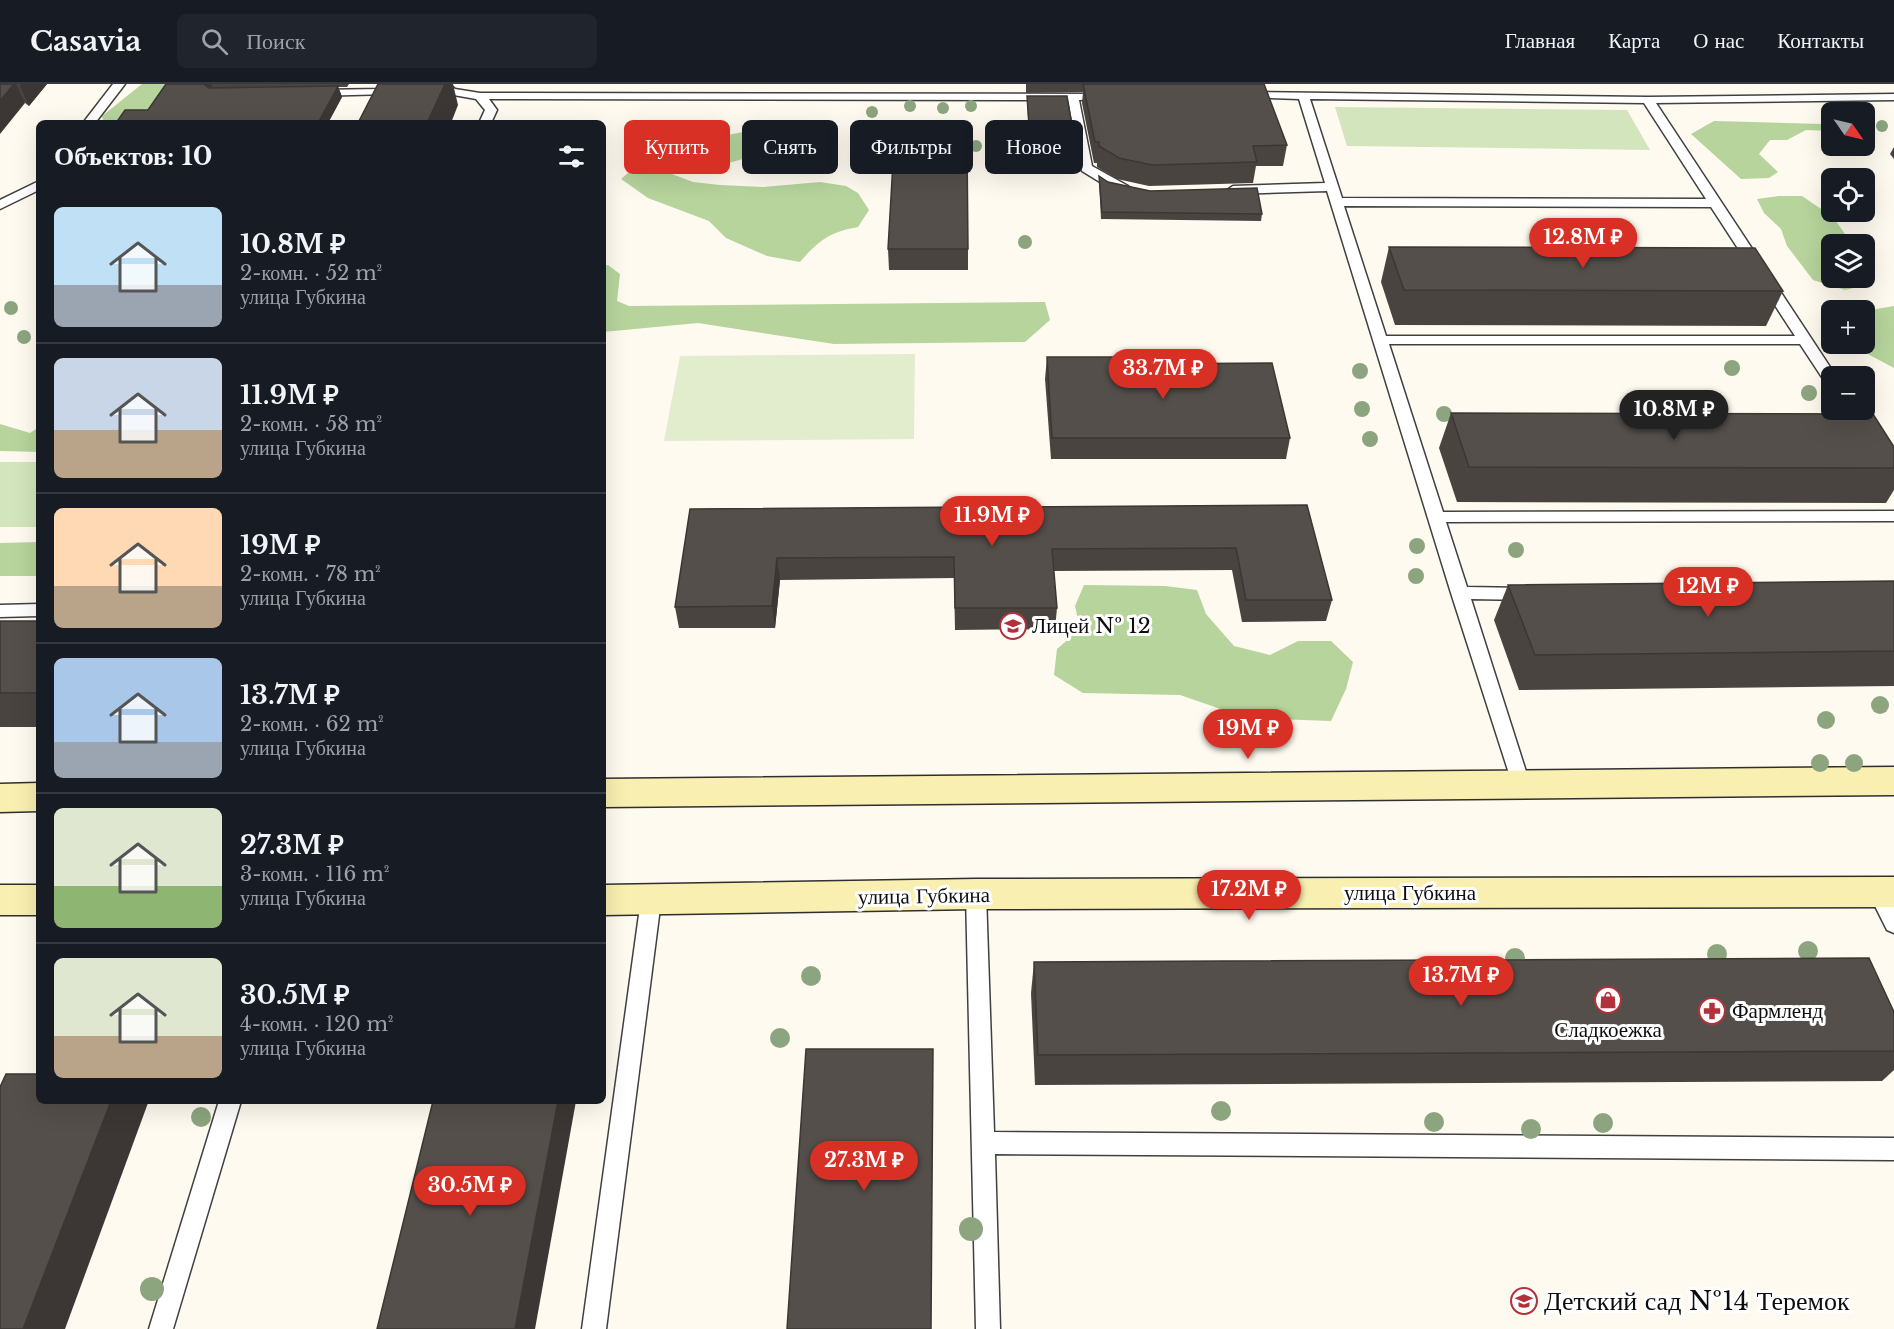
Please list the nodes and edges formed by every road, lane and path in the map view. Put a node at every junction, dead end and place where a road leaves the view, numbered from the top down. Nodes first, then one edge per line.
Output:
1 (119, 84) edge
2 (390, 84) edge
3 (442, 84) edge
4 (987, 84) edge
5 (1786, 84) edge
6 (305, 93) edge
7 (1303, 94) junction
8 (480, 96) junction
9 (1234, 96) edge
10 (1119, 97) edge
11 (1894, 97) edge
12 (991, 98) junction
13 (1073, 98) junction
14 (1798, 98) junction
15 (1648, 100) junction
16 (91, 120) edge
17 (486, 120) edge
18 (36, 187) edge
19 (1332, 187) junction
20 (1130, 188) edge
21 (1217, 190) edge
22 (1337, 202) junction
23 (1715, 203) junction
24 (0, 206) edge
25 (1380, 340) junction
26 (1804, 340) junction
27 (1821, 366) edge
28 (1857, 420) edge
29 (1875, 448) edge
30 (1894, 516) edge
31 (1435, 517) junction
32 (1460, 594) junction
33 (1542, 594) edge
34 (36, 610) edge
35 (0, 611) edge
36 (1894, 781) edge
37 (1521, 784) junction
38 (606, 792) edge
39 (36, 797) edge
40 (0, 798) edge
41 (1886, 892) edge
42 (976, 894) junction
43 (0, 900) edge
44 (36, 900) edge
45 (606, 900) edge
46 (651, 900) junction
47 (1894, 924) edge
48 (229, 1104) edge
49 (983, 1143) junction
50 (1894, 1149) edge
51 (161, 1329) edge
52 (594, 1329) edge
53 (988, 1329) edge

1 - 16 lane
2 - 6 lane
3 - 8 lane
4 - 12 lane
5 - 14 lane
7 - 9 lane
7 - 15 lane
7 - 19 lane
8 - 12 lane
8 - 17 lane
10 - 13 lane
11 - 14 lane
12 - 13 lane
13 - 20 lane
14 - 15 lane
15 - 23 lane
18 - 24 lane
19 - 21 lane
19 - 22 lane
22 - 23 lane
22 - 25 lane
23 - 26 lane
25 - 26 lane
25 - 31 lane
26 - 27 lane
28 - 29 lane
30 - 31 lane
31 - 32 lane
32 - 33 lane
32 - 37 lane
34 - 35 lane
36 - 37 main road
37 - 38 main road
39 - 40 main road
41 - 42 main road, улица Губкина
41 - 47 lane
42 - 46 main road, улица Губкина
42 - 49 lane
43 - 44 main road
45 - 46 main road, улица Губкина
46 - 52 lane
48 - 51 lane
49 - 50 lane
49 - 53 lane

